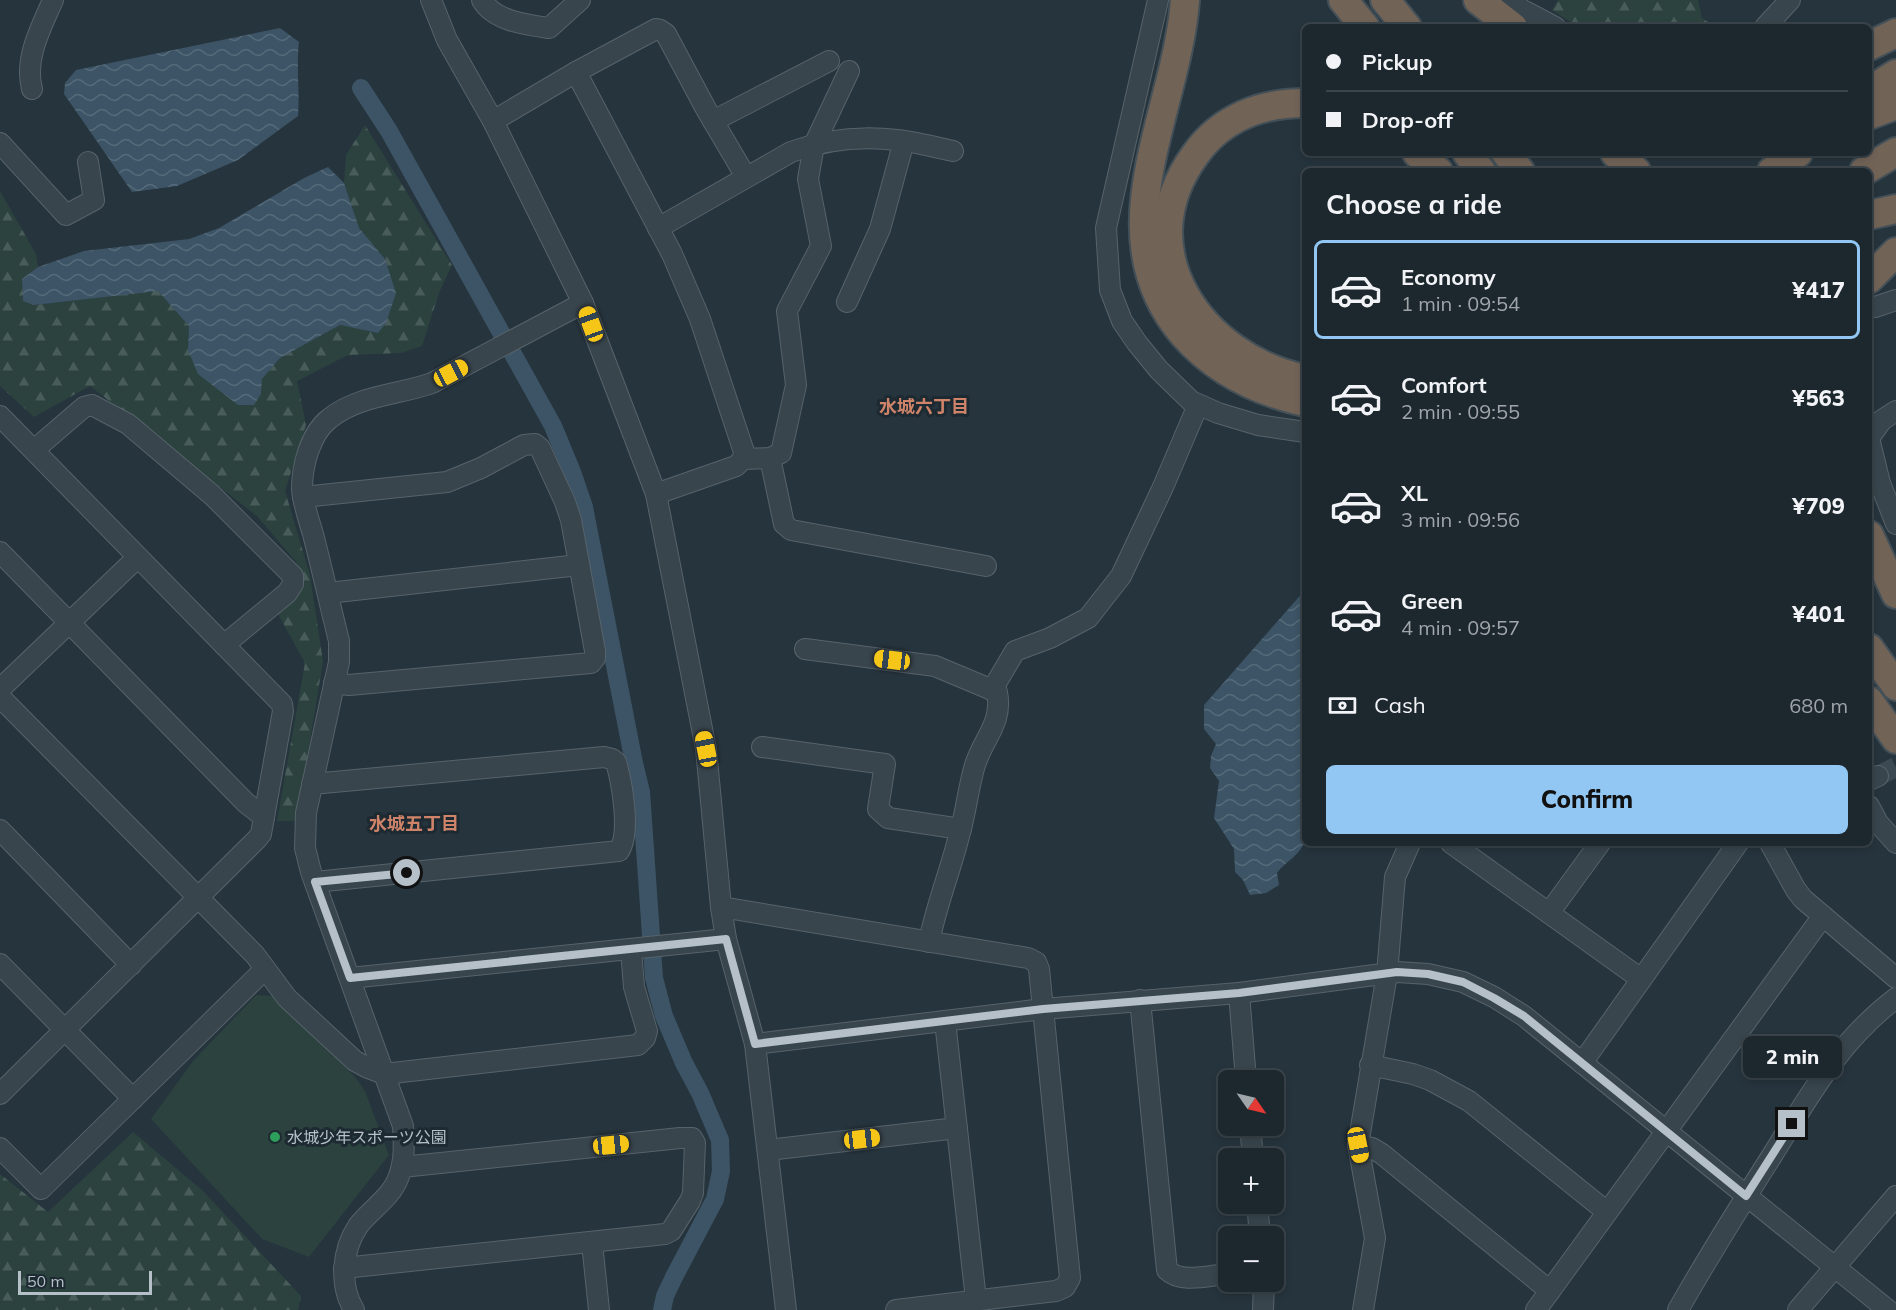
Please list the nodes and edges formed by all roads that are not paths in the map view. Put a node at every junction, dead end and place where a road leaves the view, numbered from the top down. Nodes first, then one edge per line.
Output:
1 (53, 0) edge
2 (431, 0) edge
3 (482, 0) edge
4 (580, 0) edge
5 (1158, 0) edge
6 (1185, 0) edge
7 (1343, 0) edge
8 (1385, 0) edge
9 (1472, 0) edge
10 (1478, 0) edge
11 (1512, 0) edge
12 (1790, 0) edge
13 (1363, 24) edge
14 (1405, 24) edge
15 (1495, 24) edge
16 (1509, 24) edge
17 (1549, 24) edge
18 (1769, 24) edge
19 (1896, 33) edge
20 (1872, 45) edge
21 (829, 61) dead end
22 (849, 71) dead end
23 (576, 72) junction
24 (1896, 74) edge
25 (32, 89) dead end
26 (1872, 89) edge
27 (1302, 103) edge
28 (1896, 105) edge
29 (1872, 114) edge
30 (493, 121) junction
31 (712, 121) junction
32 (904, 141) junction
33 (0, 143) edge
34 (814, 145) junction
35 (953, 151) dead end
36 (1896, 153) edge
37 (1420, 156) edge
38 (1469, 156) edge
39 (1508, 156) edge
40 (1618, 156) edge
41 (1782, 156) edge
42 (1794, 156) edge
43 (88, 162) dead end
44 (1434, 168) edge
45 (1479, 168) edge
46 (1518, 168) edge
47 (1632, 168) edge
48 (1770, 168) edge
49 (1777, 168) edge
50 (1869, 168) edge
51 (746, 177) junction
52 (1896, 209) edge
53 (1872, 214) edge
54 (658, 228) junction
55 (1896, 252) edge
56 (1872, 276) edge
57 (1896, 300) edge
58 (848, 302) dead end
59 (584, 303) junction
60 (1875, 307) dead end
61 (1302, 378) edge
62 (1302, 401) edge
63 (1198, 405) junction
64 (1896, 411) edge
65 (0, 417) edge
66 (1302, 432) edge
67 (1872, 434) edge
68 (34, 450) junction
69 (1872, 450) edge
70 (770, 458) junction
71 (743, 459) junction
72 (656, 494) junction
73 (303, 497) junction
74 (1896, 524) edge
75 (1872, 542) edge
76 (0, 552) edge
77 (138, 557) junction
78 (579, 565) junction
79 (986, 566) dead end
80 (328, 593) junction
81 (1896, 594) edge
82 (69, 623) junction
83 (224, 645) junction
84 (805, 649) dead end
85 (1872, 652) edge
86 (334, 683) junction
87 (1896, 686) edge
88 (0, 689) edge
89 (992, 690) junction
90 (0, 697) edge
91 (1872, 705) edge
92 (1896, 739) edge
93 (762, 747) dead end
94 (312, 784) junction
95 (1872, 811) edge
96 (264, 817) junction
97 (961, 829) junction
98 (0, 830) edge
99 (1896, 843) edge
100 (1409, 846) edge
101 (1455, 846) edge
102 (1598, 846) edge
103 (1736, 846) edge
104 (1772, 846) edge
105 (315, 882) junction
106 (199, 899) junction
107 (721, 907) junction
108 (1549, 913) junction
109 (1823, 916) junction
110 (726, 939) junction
111 (929, 942) junction
112 (631, 950) junction
113 (0, 964) edge
114 (131, 965) junction
115 (264, 970) junction
116 (1387, 974) junction
117 (350, 978) junction
118 (1896, 978) edge
119 (1641, 979) junction
120 (1239, 993) junction
121 (1896, 998) edge
122 (1140, 1000) junction
123 (1043, 1009) junction
124 (945, 1021) junction
125 (65, 1030) junction
126 (755, 1044) junction
127 (1582, 1063) junction
128 (1370, 1065) junction
129 (1245, 1070) edge
130 (384, 1074) junction
131 (0, 1094) edge
132 (133, 1099) junction
133 (957, 1128) junction
134 (1666, 1131) junction
135 (1358, 1145) junction
136 (0, 1148) edge
137 (768, 1150) junction
138 (402, 1167) junction
139 (1746, 1196) junction
140 (1896, 1196) edge
141 (1607, 1212) junction
142 (592, 1243) junction
143 (1834, 1267) junction
144 (344, 1268) junction
145 (1218, 1275) edge
146 (1550, 1291) junction
147 (1264, 1292) edge
148 (976, 1300) junction
149 (354, 1310) edge
150 (599, 1310) edge
151 (786, 1310) edge
152 (896, 1310) edge
153 (1263, 1310) edge
154 (1363, 1310) edge
155 (1536, 1310) edge
156 (1678, 1310) edge
157 (1798, 1310) edge
158 (1887, 1310) edge

1 - 25 street
2 - 30 street
3 - 4 street
5 - 63 street
6 - 62 highway
7 - 13 highway
8 - 14 highway
9 - 15 highway
10 - 16 highway
11 - 17 street
12 - 18 street
19 - 20 highway
21 - 31 street
22 - 34 street
23 - 30 street
23 - 31 street
23 - 54 street
24 - 26 highway
27 - 61 highway
28 - 29 highway
30 - 59 street
31 - 51 street
32 - 34 street
32 - 35 street
32 - 58 street
33 - 43 street
34 - 51 street
34 - 70 street
36 - 50 highway
37 - 44 highway
38 - 45 highway
39 - 46 highway
40 - 47 highway
41 - 48 highway
42 - 49 highway
51 - 54 street
52 - 53 highway
54 - 71 street
55 - 56 highway
57 - 60 street
59 - 72 street
59 - 73 street
63 - 66 street
63 - 89 street
64 - 67 street
65 - 68 street
68 - 77 street
68 - 83 street
69 - 74 street
70 - 71 street
70 - 79 street
71 - 72 street
72 - 107 street
73 - 78 street
73 - 80 street
75 - 81 highway
76 - 82 street
77 - 82 street
77 - 83 street
78 - 80 street
78 - 86 street
80 - 86 street
82 - 88 street
82 - 96 street
83 - 96 street
84 - 89 street
85 - 87 highway
86 - 94 street
89 - 97 street
90 - 106 street
91 - 92 highway
93 - 97 street
94 - 105 street
94 - 105 street
95 - 99 street
96 - 106 street
97 - 111 street
98 - 114 street
100 - 116 street
101 - 108 street
102 - 108 street
103 - 119 street
104 - 109 street
105 - 117 street
106 - 114 street
106 - 115 street
107 - 110 street
107 - 111 street
108 - 119 street
109 - 118 street
109 - 134 street
110 - 112 street
110 - 126 street
111 - 123 street
112 - 117 street
112 - 130 street
113 - 125 street
114 - 125 street
115 - 130 street
115 - 132 street
116 - 120 street
116 - 127 street
116 - 128 street
117 - 130 street
119 - 127 street
120 - 122 street
120 - 129 street
121 - 139 street
122 - 123 street
122 - 145 street
123 - 124 street
123 - 148 street
124 - 126 street
124 - 133 street
125 - 131 street
125 - 132 street
126 - 137 street
127 - 134 street
128 - 135 street
128 - 141 street
130 - 138 street
132 - 136 street
133 - 137 street
133 - 148 street
134 - 139 street
134 - 141 street
135 - 146 street
135 - 154 street
137 - 151 street
138 - 142 street
138 - 144 street
139 - 143 street
139 - 156 street
140 - 143 street
141 - 146 street
142 - 144 street
142 - 150 street
143 - 157 street
143 - 158 street
144 - 149 street
146 - 155 street
147 - 153 street
148 - 152 street

